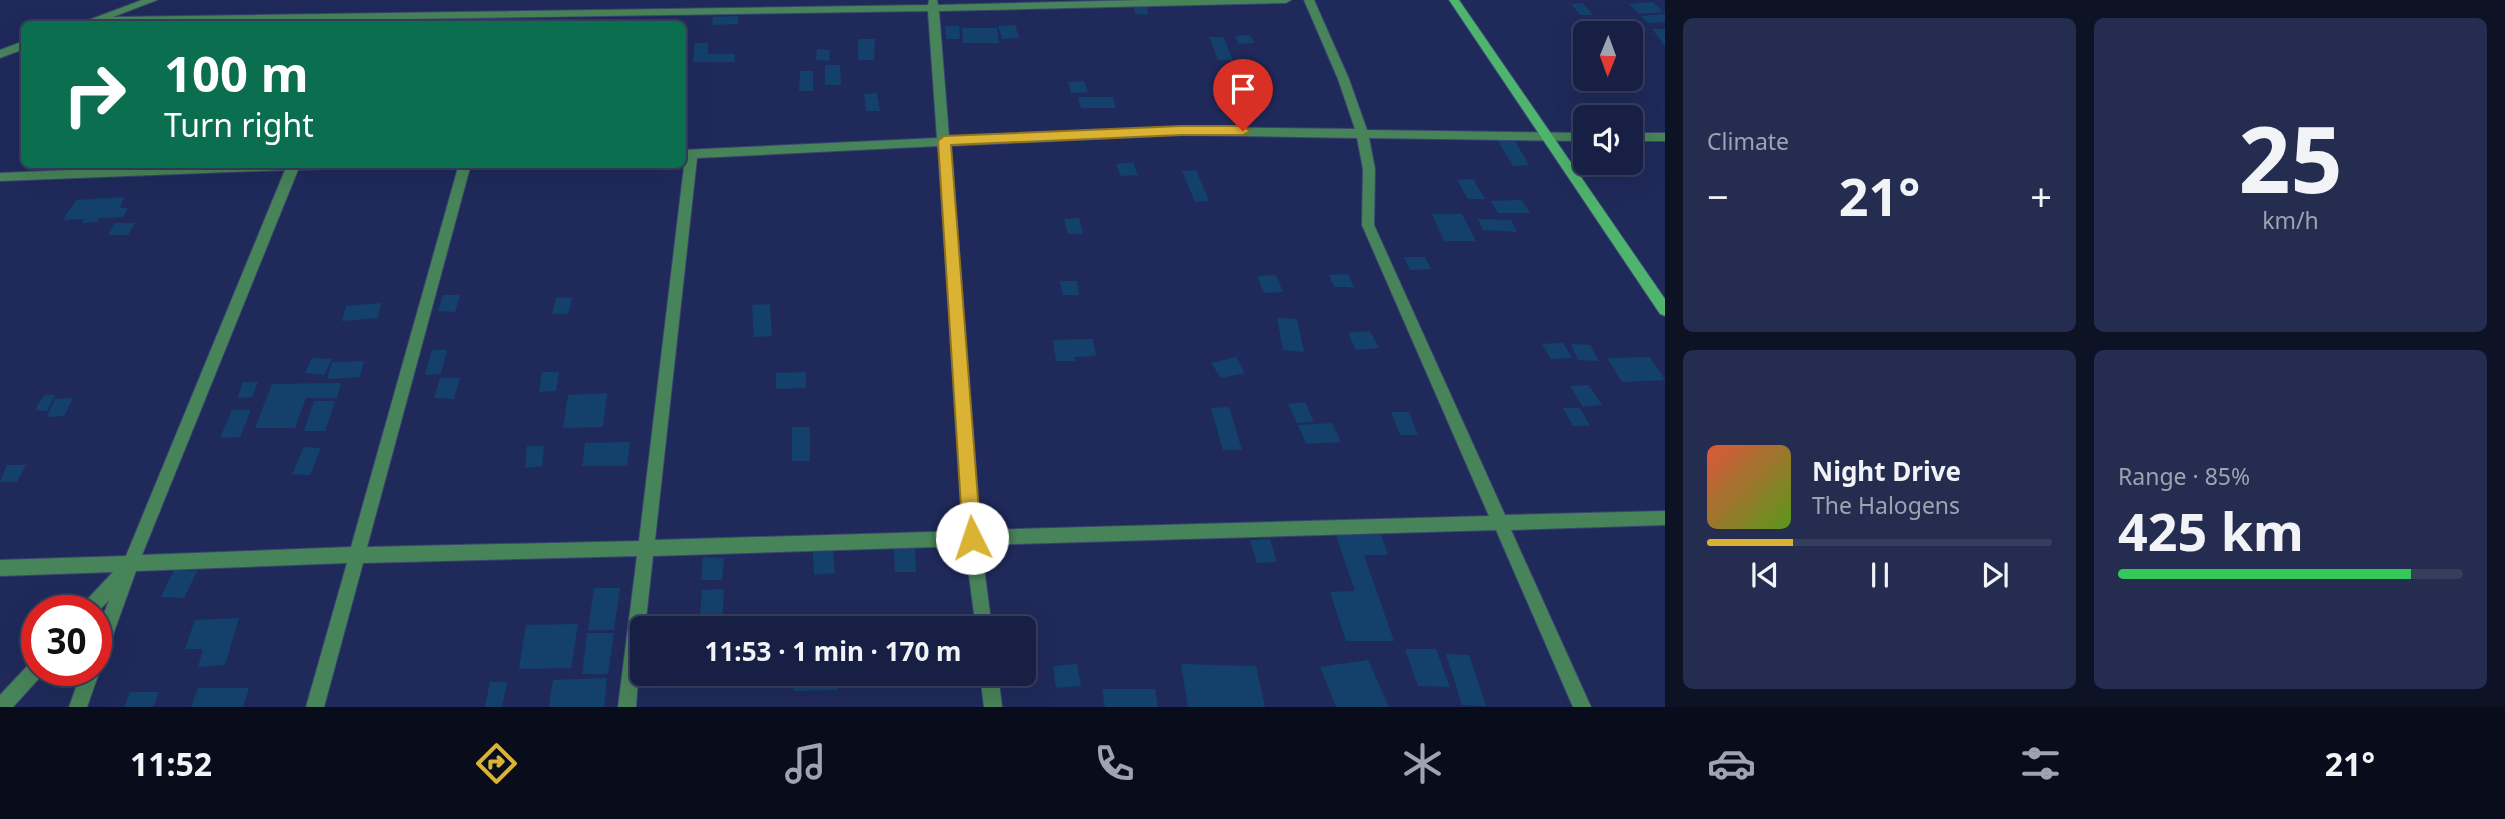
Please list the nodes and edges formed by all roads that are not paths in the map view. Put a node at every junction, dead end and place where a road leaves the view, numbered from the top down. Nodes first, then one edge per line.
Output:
1 (152, 0) edge
2 (647, 0) edge
3 (1286, 0) edge
4 (1308, 0) edge
5 (1454, 0) edge
6 (934, 4) edge
7 (644, 13) junction
8 (94, 21) edge
9 (354, 21) edge
10 (21, 46) edge
11 (0, 54) edge
12 (1363, 135) junction
13 (1548, 137) junction
14 (1573, 137) edge
15 (1643, 137) edge
16 (1665, 137) edge
17 (944, 141) junction
18 (687, 153) edge
19 (220, 168) edge
20 (292, 168) edge
21 (464, 168) edge
22 (685, 168) edge
23 (0, 177) edge
24 (1665, 310) edge
25 (1665, 518) edge
26 (1501, 523) junction
27 (972, 538) junction
28 (646, 547) junction
29 (356, 555) junction
30 (131, 563) junction
31 (0, 568) edge
32 (102, 595) edge
33 (112, 614) edge
34 (982, 616) edge
35 (21, 685) edge
36 (85, 686) edge
37 (990, 686) edge
38 (1, 707) edge
39 (78, 707) edge
40 (315, 707) edge
41 (627, 707) edge
42 (993, 707) edge
43 (1582, 707) edge

1 - 8 street
2 - 7 street
3 - 6 street
4 - 12 street
5 - 13 street
6 - 7 street
6 - 17 street
7 - 9 street
10 - 11 street
12 - 13 street
12 - 17 street
12 - 26 street
13 - 14 street
13 - 24 street
15 - 16 street
17 - 18 street
17 - 27 street
19 - 23 street
20 - 30 street
21 - 29 street
22 - 28 street
25 - 26 street
26 - 27 street
26 - 43 street
27 - 28 street
27 - 34 street
28 - 29 street
28 - 41 street
29 - 30 street
29 - 40 street
30 - 31 street
30 - 32 street
30 - 33 street
35 - 38 street
36 - 39 street
37 - 42 street

